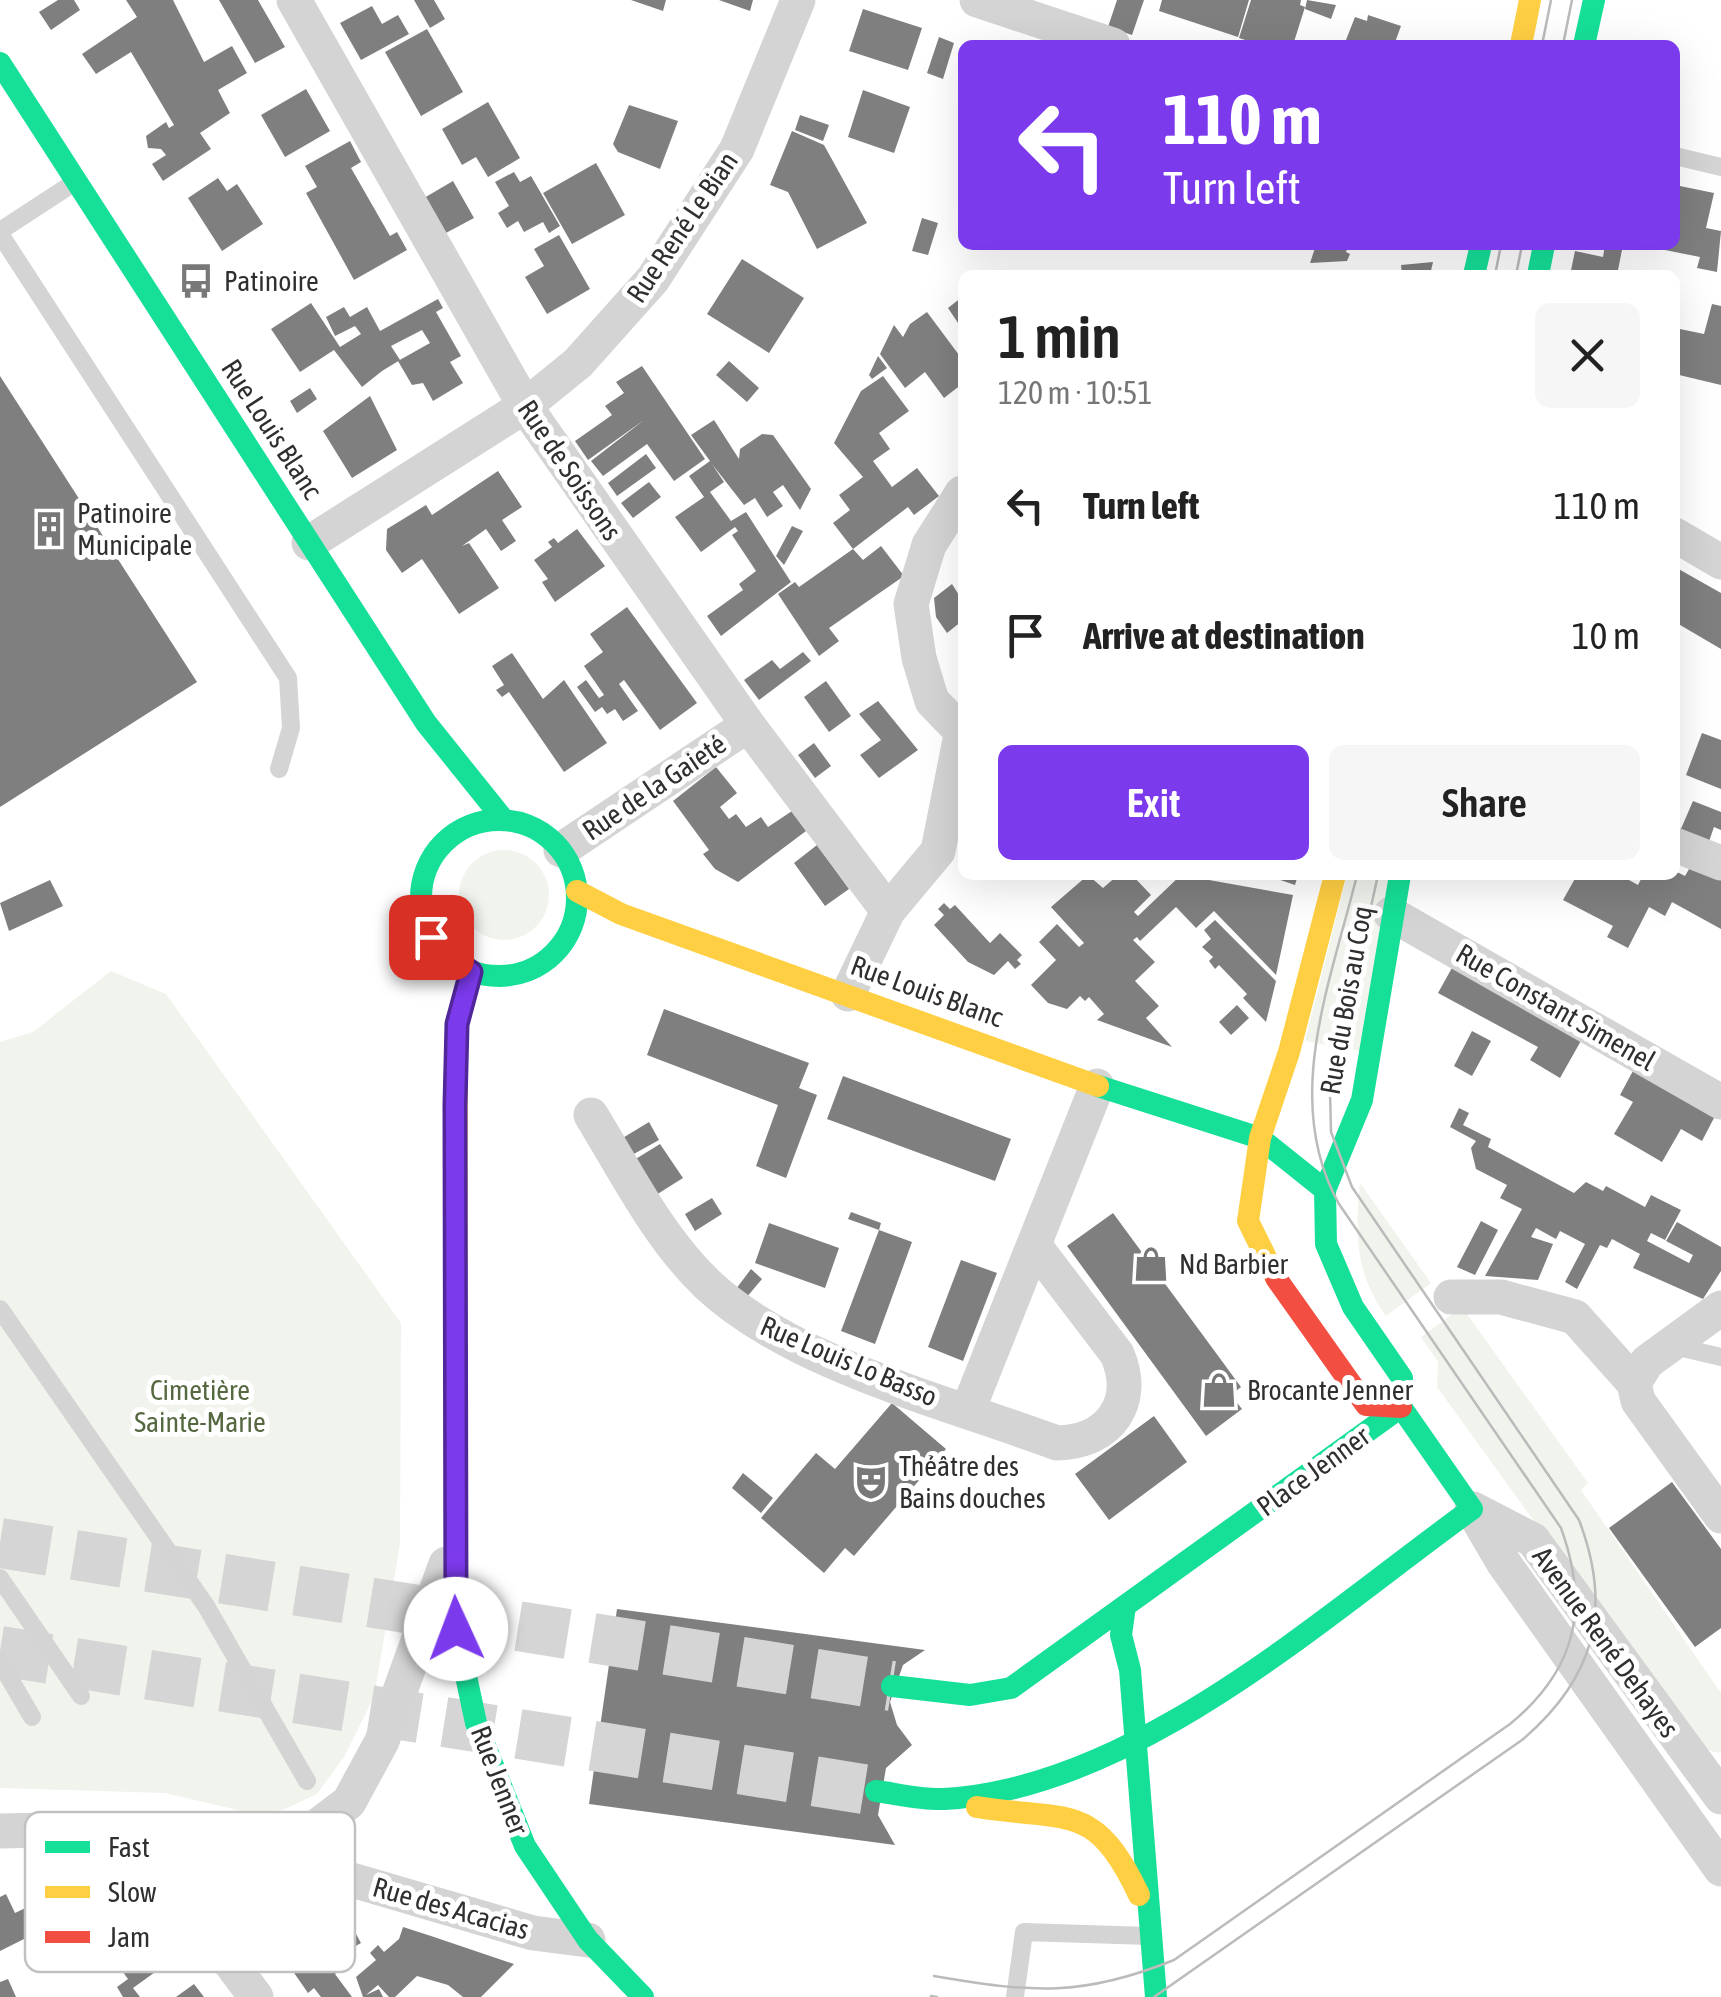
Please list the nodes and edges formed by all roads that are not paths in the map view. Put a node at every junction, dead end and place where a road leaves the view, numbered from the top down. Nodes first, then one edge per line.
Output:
1 (294, 0) edge
2 (798, 0) edge
3 (977, 0) edge
4 (1530, 0) edge
5 (1594, 0) edge
6 (1098, 40) edge
7 (1522, 40) edge
8 (1585, 40) edge
9 (0, 63) edge
10 (1680, 157) edge
11 (1721, 166) edge
12 (76, 181) junction
13 (0, 232) edge
14 (524, 406) junction
15 (958, 499) edge
16 (1680, 538) edge
17 (310, 543) junction
18 (1721, 562) edge
19 (748, 726) junction
20 (958, 726) edge
21 (958, 750) edge
22 (280, 769) dead end
23 (504, 820) junction
24 (1680, 847) edge
25 (561, 850) junction
26 (1721, 864) edge
27 (1333, 880) edge
28 (1399, 880) edge
29 (577, 890) junction
30 (888, 912) junction
31 (1391, 914) junction
32 (471, 972) junction
33 (848, 994) junction
34 (1096, 1086) junction
35 (1721, 1102) edge
36 (591, 1115) dead end
37 (1260, 1138) junction
38 (1325, 1190) junction
39 (1034, 1245) junction
40 (1451, 1297) dead end
41 (1721, 1308) edge
42 (0, 1309) edge
43 (1670, 1345) junction
44 (1721, 1356) edge
45 (1634, 1382) junction
46 (1401, 1407) junction
47 (968, 1410) junction
48 (1472, 1508) junction
49 (1721, 1516) edge
50 (454, 1543) junction
51 (0, 1578) edge
52 (1125, 1606) junction
53 (0, 1662) edge
54 (1130, 1670) junction
55 (892, 1686) tunnel mouth
56 (82, 1696) dead end
57 (1170, 1701) junction
58 (32, 1718) dead end
59 (1135, 1742) junction
60 (307, 1780) dead end
61 (876, 1791) tunnel mouth
62 (1721, 1798) edge
63 (943, 1799) junction
64 (336, 1812) edge
65 (25, 1830) edge
66 (0, 1831) edge
67 (1721, 1868) edge
68 (355, 1881) edge
69 (1149, 1927) junction
70 (588, 1940) junction
71 (237, 1972) edge
72 (256, 1997) edge
73 (642, 1997) edge
74 (1015, 1997) edge
75 (1156, 1997) edge

1 - 14 street, Rue de Soissons
2 - 14 street, Rue René Le Bian
3 - 6 street
4 - 7 main road
5 - 8 main road
9 - 12 main road, Rue Louis Blanc
10 - 11 lane
12 - 13 lane
12 - 17 main road, Rue Louis Blanc
13 - 22 lane
14 - 17 street, Rue René Le Bian
14 - 19 street, Rue de Soissons
15 - 20 street
16 - 18 street
17 - 23 main road, Rue Louis Blanc
19 - 25 street, Rue de la Gaieté
19 - 30 street, Rue de Soissons
21 - 30 street
23 - 25 main road
23 - 32 main road
24 - 26 street
25 - 29 main road
27 - 37 main road, Rue du Bois au Coq
28 - 31 main road, Rue du Bois au Coq
29 - 32 main road
29 - 33 main road, Rue Louis Blanc
30 - 33 street
31 - 35 street, Rue Constant Simenel
31 - 38 main road, Rue du Bois au Coq
32 - 50 main road, Rue Jenner
33 - 34 main road, Rue Louis Blanc
34 - 37 main road, Rue Louis Blanc
34 - 39 street, Rue Louis Lo Basso
36 - 47 street, Rue Louis Lo Basso
37 - 38 main road
37 - 46 main road, Rue du Bois au Coq
38 - 46 main road, Rue du Bois au Coq
39 - 47 street, Rue Louis Lo Basso
39 - 47 street, Rue Louis Lo Basso
40 - 45 street
41 - 43 street
42 - 60 lane
43 - 44 lane
43 - 45 street
45 - 49 street
46 - 48 main road
46 - 52 main road, Place Jenner
48 - 57 main road
48 - 62 street, Avenue René Dehayes
48 - 67 street
50 - 64 street, Rue Jenner
50 - 70 main road, Rue Jenner
51 - 56 lane
52 - 54 main road
52 - 55 main road, Place Jenner
53 - 58 lane
54 - 57 main road
54 - 59 main road
57 - 59 main road
59 - 63 main road
59 - 69 main road
61 - 63 main road
63 - 69 main road
65 - 66 street, Rue des Acacias
68 - 70 street, Rue des Acacias
69 - 74 lane
69 - 75 main road
70 - 73 main road
71 - 72 street

